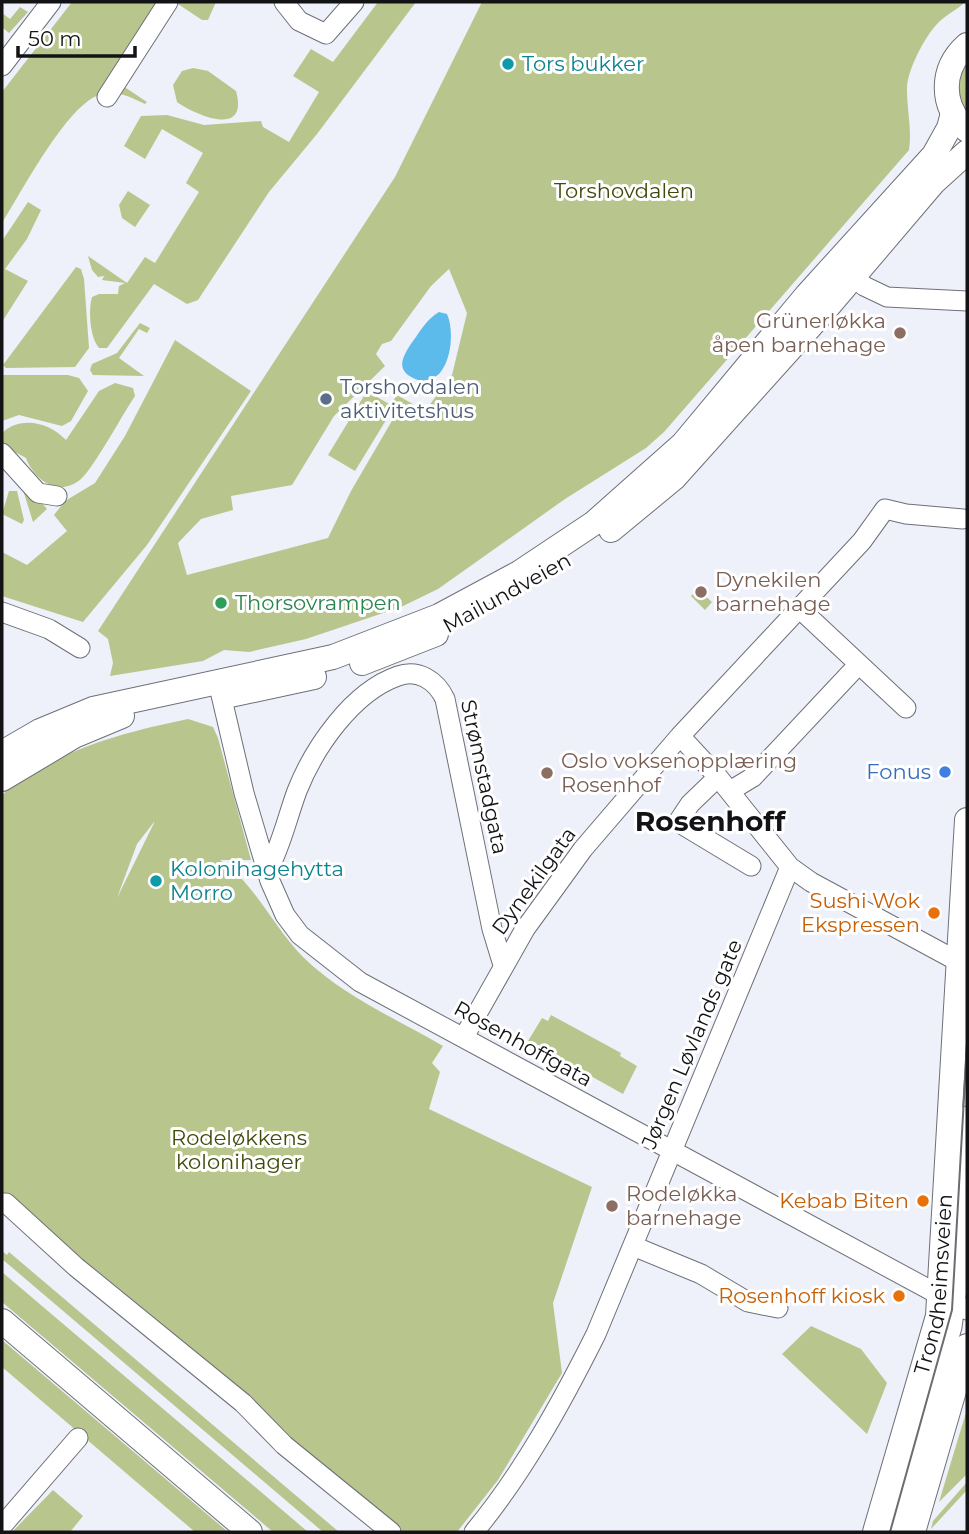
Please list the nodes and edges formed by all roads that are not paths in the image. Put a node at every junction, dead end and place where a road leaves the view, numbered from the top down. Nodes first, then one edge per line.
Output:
1 (51, 2) edge
2 (168, 2) edge
3 (284, 2) edge
4 (349, 4) edge
5 (967, 45) edge
6 (2, 66) edge
7 (107, 97) dead end
8 (960, 122) edge
9 (967, 152) edge
10 (846, 269) junction
11 (967, 301) edge
12 (2, 453) edge
13 (57, 496) dead end
14 (963, 519) dead end
15 (799, 608) junction
16 (2, 611) edge
17 (79, 648) dead end
18 (859, 664) junction
19 (220, 689) junction
20 (906, 708) dead end
21 (96, 716) junction
22 (680, 736) junction
23 (2, 753) edge
24 (2, 779) edge
25 (724, 784) junction
26 (967, 820) edge
27 (751, 866) dead end
28 (790, 867) junction
29 (267, 872) junction
30 (960, 962) junction
31 (503, 965) junction
32 (464, 1037) junction
33 (967, 1116) edge
34 (673, 1150) junction
35 (2, 1203) edge
36 (634, 1245) junction
37 (955, 1303) edge
38 (778, 1308) dead end
39 (2, 1321) edge
40 (967, 1346) edge
41 (78, 1438) dead end
42 (2, 1526) edge
43 (479, 1530) edge
44 (250, 1532) edge
45 (391, 1532) edge
46 (875, 1532) edge
47 (894, 1532) edge
48 (914, 1532) edge

1 - 6 street
2 - 7 street
3 - 4 street
5 - 8 main road
8 - 10 main road, Mailundveien
9 - 10 main road, Mailundveien
10 - 11 street
10 - 19 main road, Mailundveien
12 - 13 street
14 - 15 street, Dynekilgata
15 - 18 street
15 - 22 street, Dynekilgata
16 - 17 street
18 - 20 street
18 - 25 street
19 - 21 main road, Mailundveien
19 - 29 street, Rosenhoffgata
21 - 23 main road
21 - 24 main road
22 - 25 street
22 - 31 street, Dynekilgata
25 - 27 street
25 - 28 street
26 - 30 main road, Trondheimsveien
28 - 30 street
28 - 34 street, Jørgen Løvlands gate
29 - 31 street, Strømstadgata
29 - 32 street, Rosenhoffgata
30 - 37 main road, Trondheimsveien
31 - 32 street, Dynekilgata
32 - 34 street, Rosenhoffgata
33 - 37 street
34 - 36 street, Jørgen Løvlands gate
34 - 37 street, Rosenhoffgata
35 - 45 street
36 - 38 street
36 - 43 street, Jørgen Løvlands gate
37 - 46 main road, Trondheimsveien
37 - 47 street
39 - 44 main road
40 - 48 main road, Trondheimsveien
41 - 42 street

